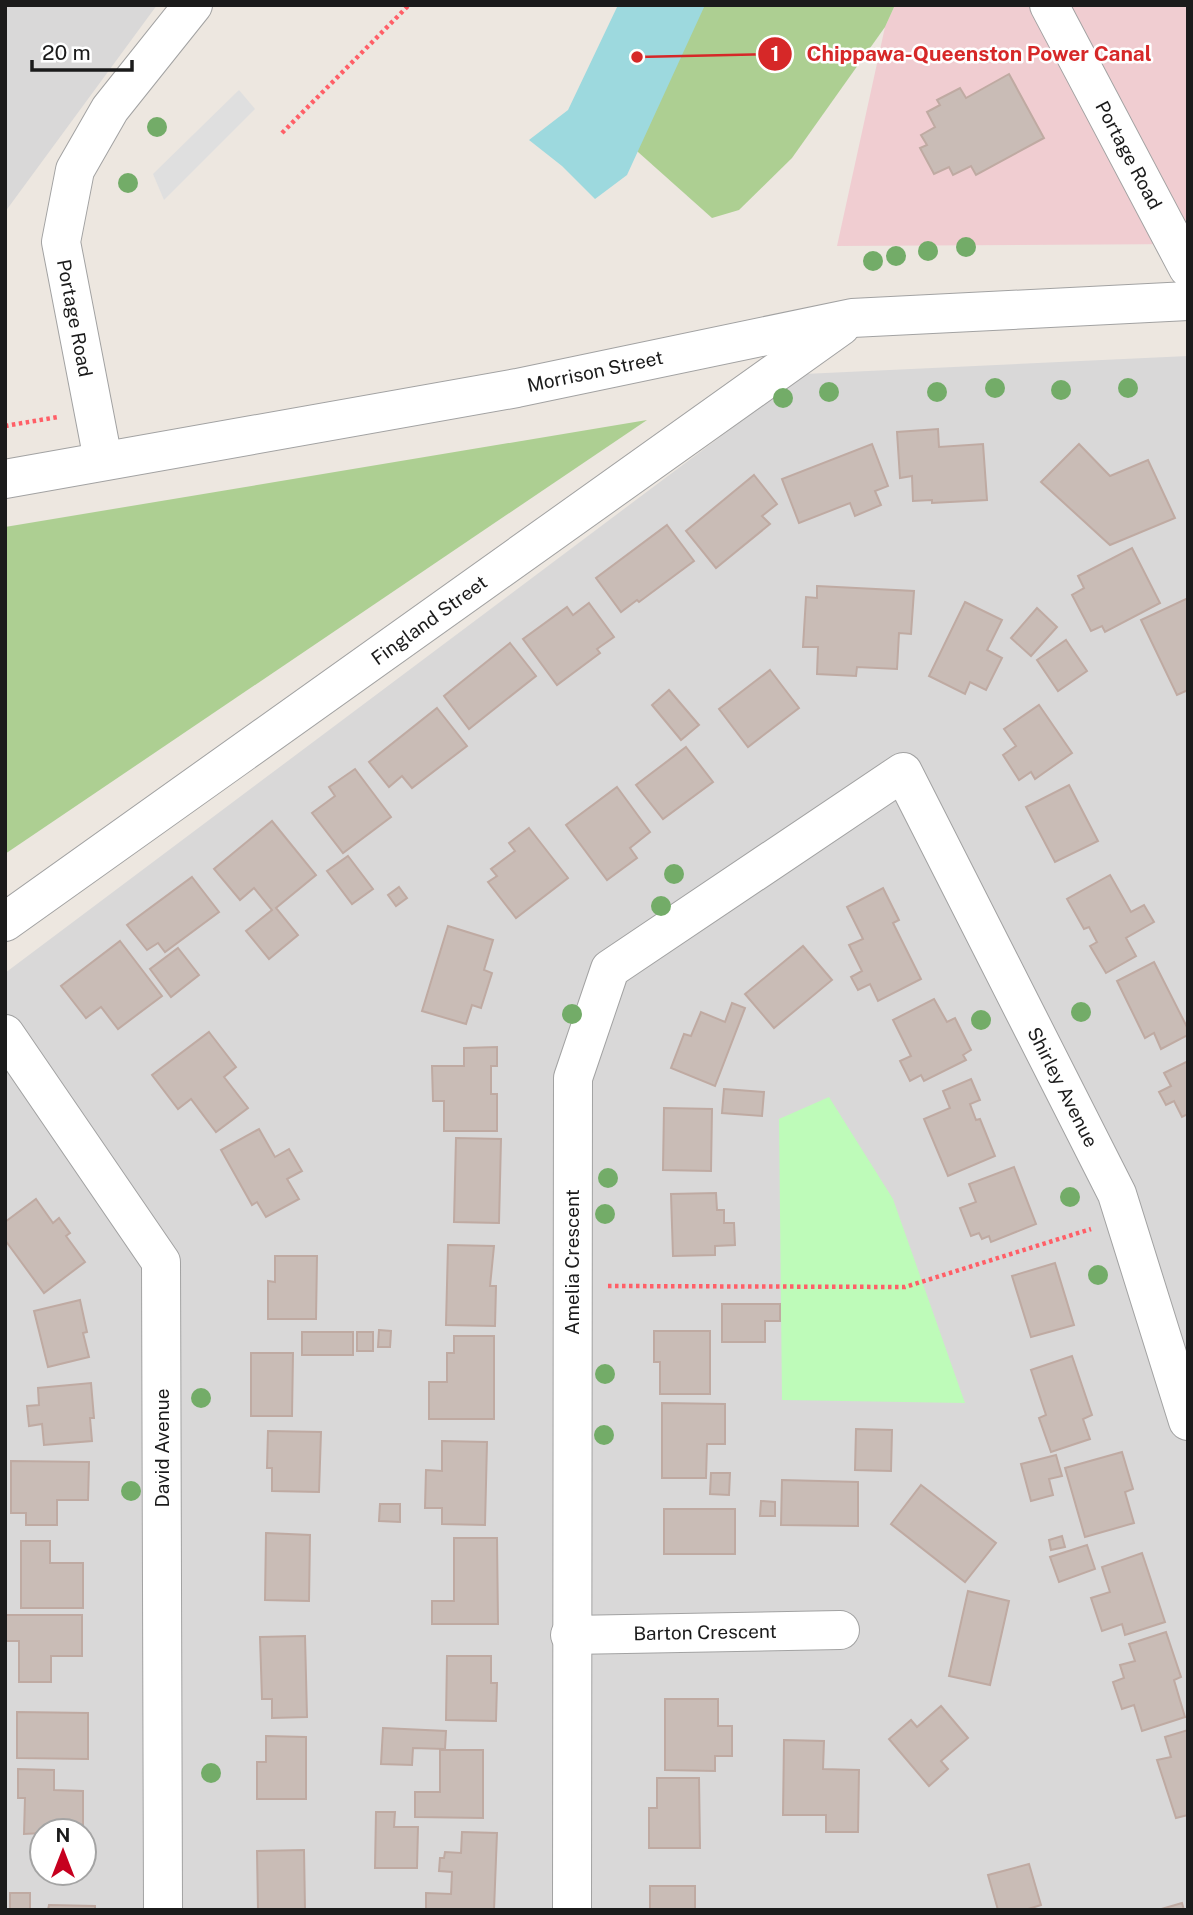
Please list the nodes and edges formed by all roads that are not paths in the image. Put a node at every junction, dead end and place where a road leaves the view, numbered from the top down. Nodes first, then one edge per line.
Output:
1 (193, 5) edge
2 (1049, 5) edge
3 (1188, 268) edge
4 (1188, 301) edge
5 (852, 318) junction
6 (103, 460) junction
7 (5, 479) edge
8 (900, 774) joint
9 (5, 922) edge
10 (5, 1034) edge
11 (1188, 1421) edge
12 (840, 1630) dead end
13 (570, 1634) junction
14 (163, 1910) edge
15 (572, 1910) edge

1 - 6 street, Portage Road
2 - 3 street, Portage Road
4 - 5 street, Morrison Street
5 - 6 street, Morrison Street
5 - 9 street, Fingland Street
6 - 7 street, Morrison Street
8 - 11 street, Shirley Avenue
8 - 13 street, Amelia Crescent
10 - 14 street, David Avenue
12 - 13 street, Barton Crescent
13 - 15 street, Amelia Crescent

